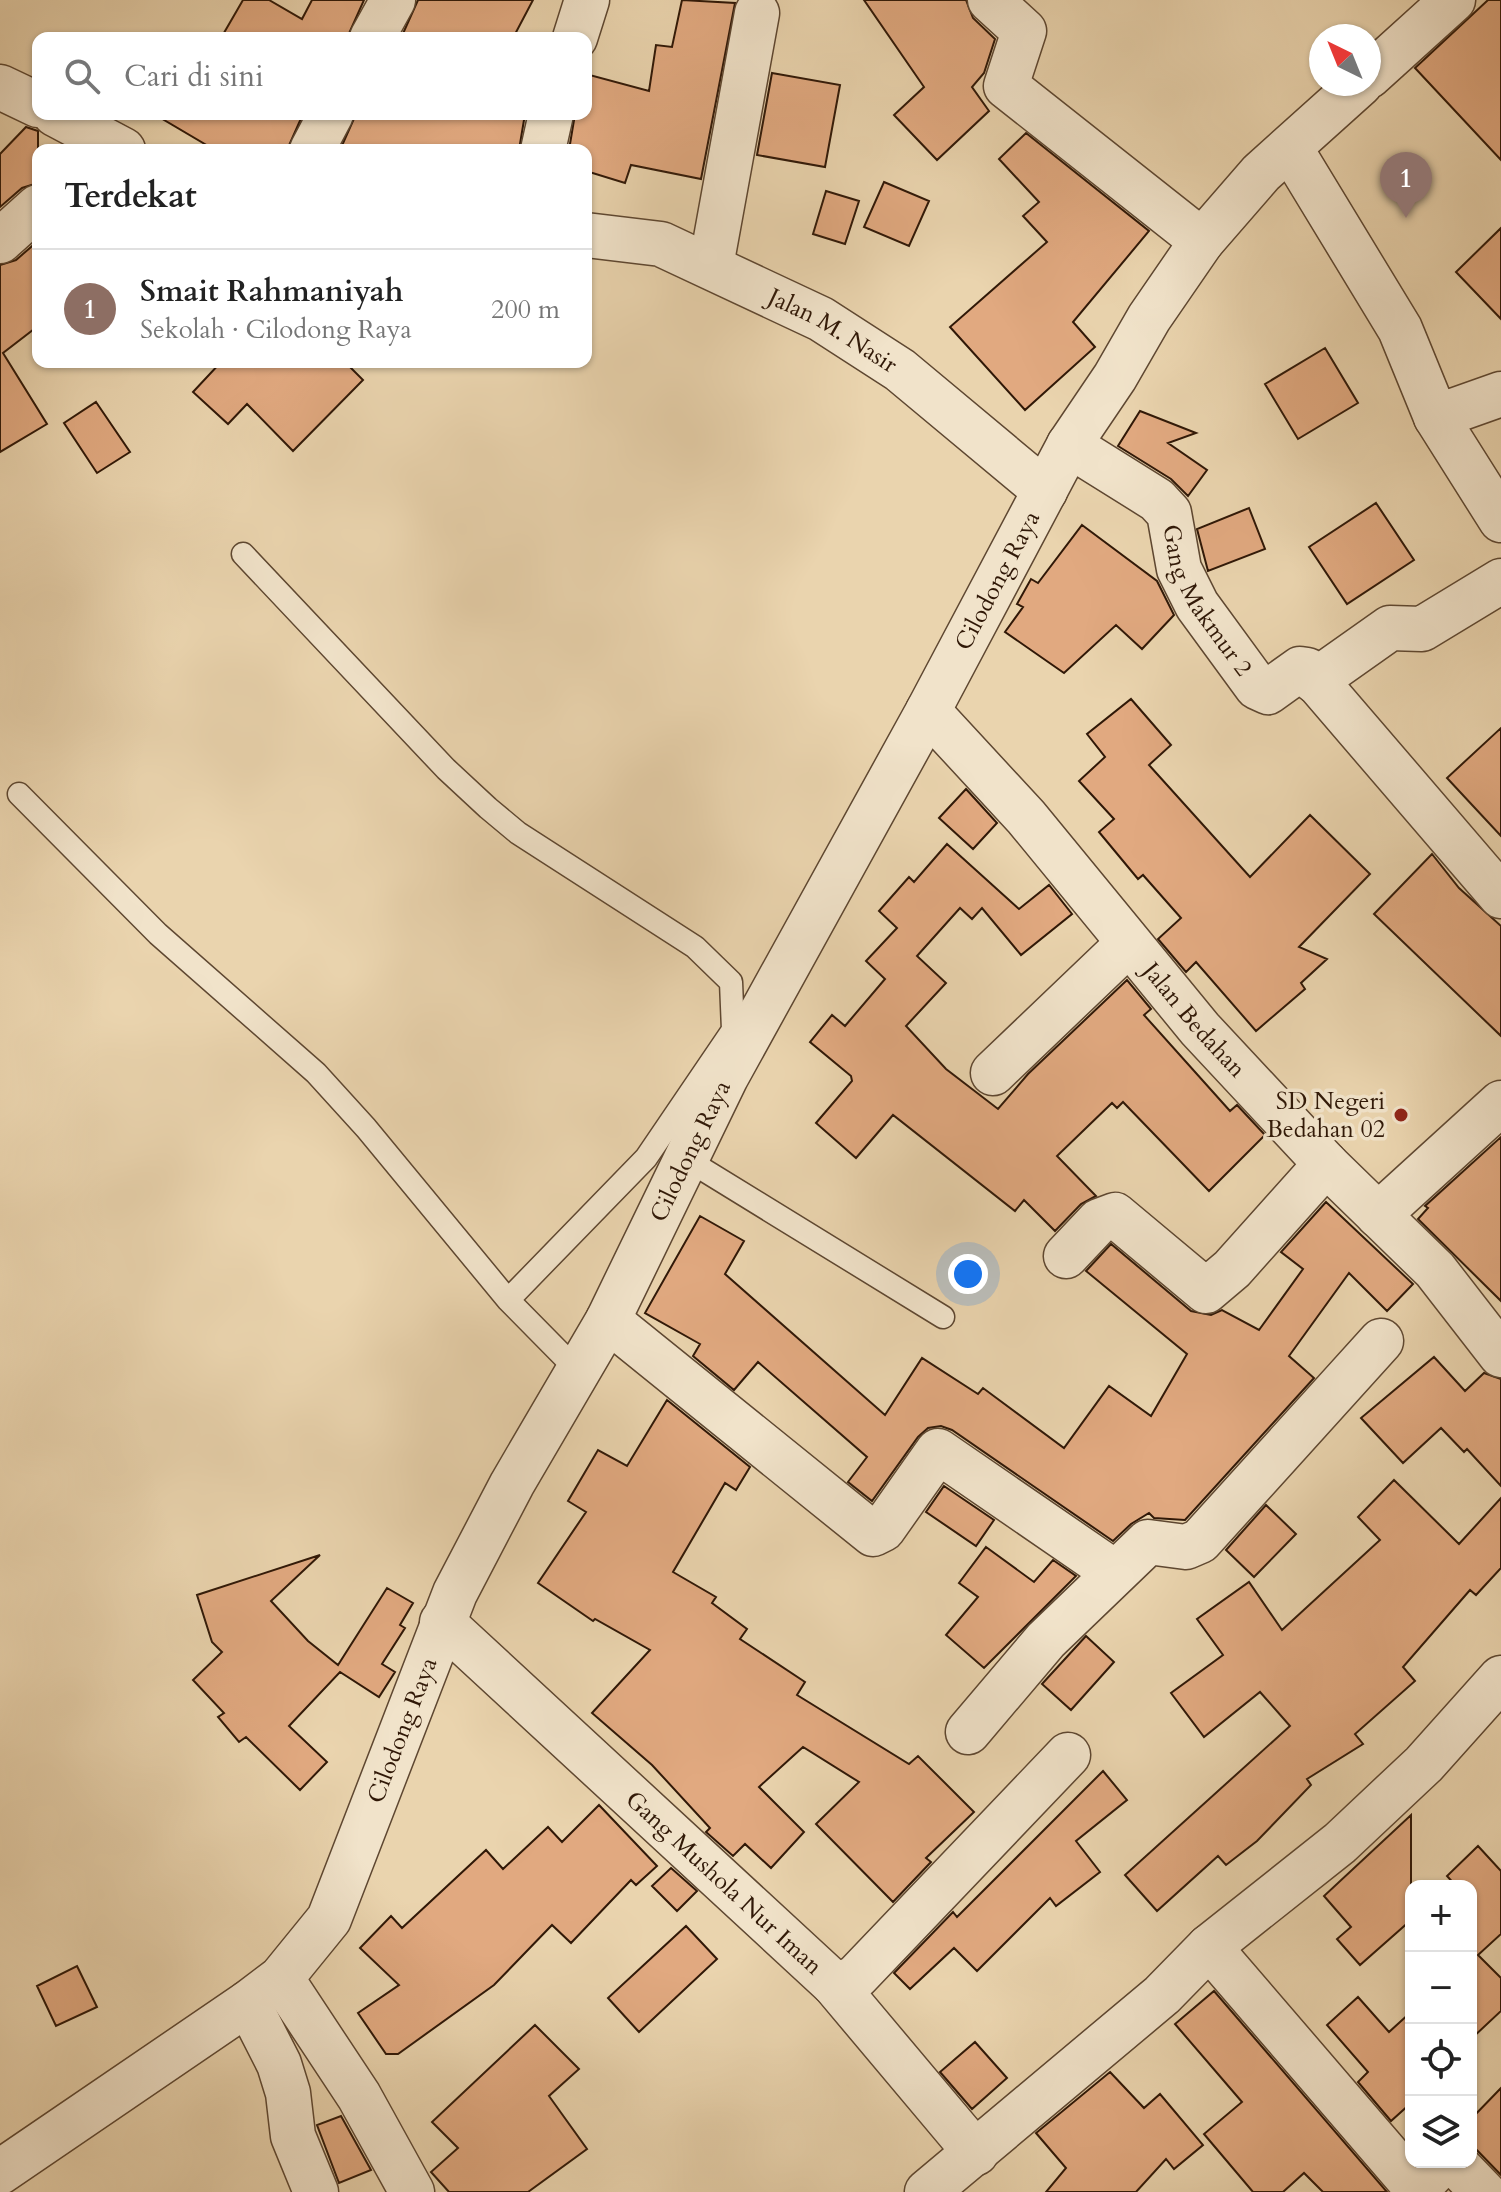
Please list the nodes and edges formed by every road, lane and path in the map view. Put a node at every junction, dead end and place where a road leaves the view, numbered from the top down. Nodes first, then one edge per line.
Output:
1 (393, 0) edge
2 (587, 0) edge
3 (990, 0) edge
4 (1453, 0) edge
5 (757, 13) dead end
6 (375, 32) edge
7 (577, 32) edge
8 (1381, 65) edge
9 (0, 87) edge
10 (1347, 96) edge
11 (32, 102) edge
12 (65, 120) edge
13 (328, 120) edge
14 (550, 120) edge
15 (104, 144) edge
16 (315, 144) edge
17 (544, 144) edge
18 (1290, 148) junction
19 (32, 212) edge
20 (592, 236) edge
21 (0, 241) edge
22 (1202, 241) junction
23 (711, 266) junction
24 (1501, 394) edge
25 (1436, 417) junction
26 (1069, 445) junction
27 (1045, 491) junction
28 (1501, 520) edge
29 (243, 554) dead end
30 (1501, 581) edge
31 (1315, 681) junction
32 (928, 711) junction
33 (19, 794) dead end
34 (1501, 896) edge
35 (1128, 944) junction
36 (993, 1073) dead end
37 (1501, 1103) edge
38 (686, 1159) junction
39 (1326, 1164) junction
40 (1378, 1215) junction
41 (1066, 1256) dead end
42 (508, 1300) junction
43 (943, 1317) dead end
44 (608, 1320) junction
45 (1381, 1341) dead end
46 (1501, 1355) edge
47 (578, 1371) junction
48 (1114, 1572) junction
49 (442, 1622) junction
50 (1501, 1678) edge
51 (968, 1732) dead end
52 (1068, 1755) dead end
53 (1209, 1947) junction
54 (834, 1984) junction
55 (253, 1999) junction
56 (976, 2153) junction
57 (0, 2172) edge
58 (1415, 2191) edge
59 (316, 2192) edge
60 (412, 2192) edge
61 (927, 2192) edge
62 (1483, 2192) edge

1 - 6 street
2 - 7 street
3 - 22 street
4 - 8 street
5 - 23 street
9 - 11 street
10 - 18 street, Cilodong Raya
12 - 15 street
13 - 16 street
14 - 17 street
18 - 22 street, Cilodong Raya
18 - 25 street
19 - 21 street
20 - 23 street, Jalan M. Nasir
22 - 26 street, Cilodong Raya
23 - 27 street, Jalan M. Nasir
24 - 25 street
25 - 28 street
26 - 27 street, Cilodong Raya
26 - 31 street, Gang Makmur 2
27 - 32 street, Cilodong Raya
29 - 42 lane
30 - 31 street
31 - 34 street
32 - 35 street, Jalan Bedahan
32 - 38 street, Cilodong Raya
33 - 42 lane
35 - 36 street
35 - 39 street, Jalan Bedahan
37 - 40 street
38 - 43 lane
38 - 44 street, Cilodong Raya
39 - 40 street, Jalan Bedahan
39 - 41 street
40 - 46 street, Jalan Bedahan
42 - 47 lane
44 - 47 street, Cilodong Raya
44 - 48 street
45 - 48 street
47 - 49 street, Cilodong Raya
48 - 51 street
49 - 54 street, Gang Mushola Nur Iman
49 - 55 street, Cilodong Raya
50 - 53 street
52 - 54 street, Gang Mushola Nur Iman
53 - 56 street
53 - 58 street
54 - 56 street
55 - 57 street, Cilodong Raya
55 - 59 street
55 - 60 street
56 - 61 street
58 - 62 street

